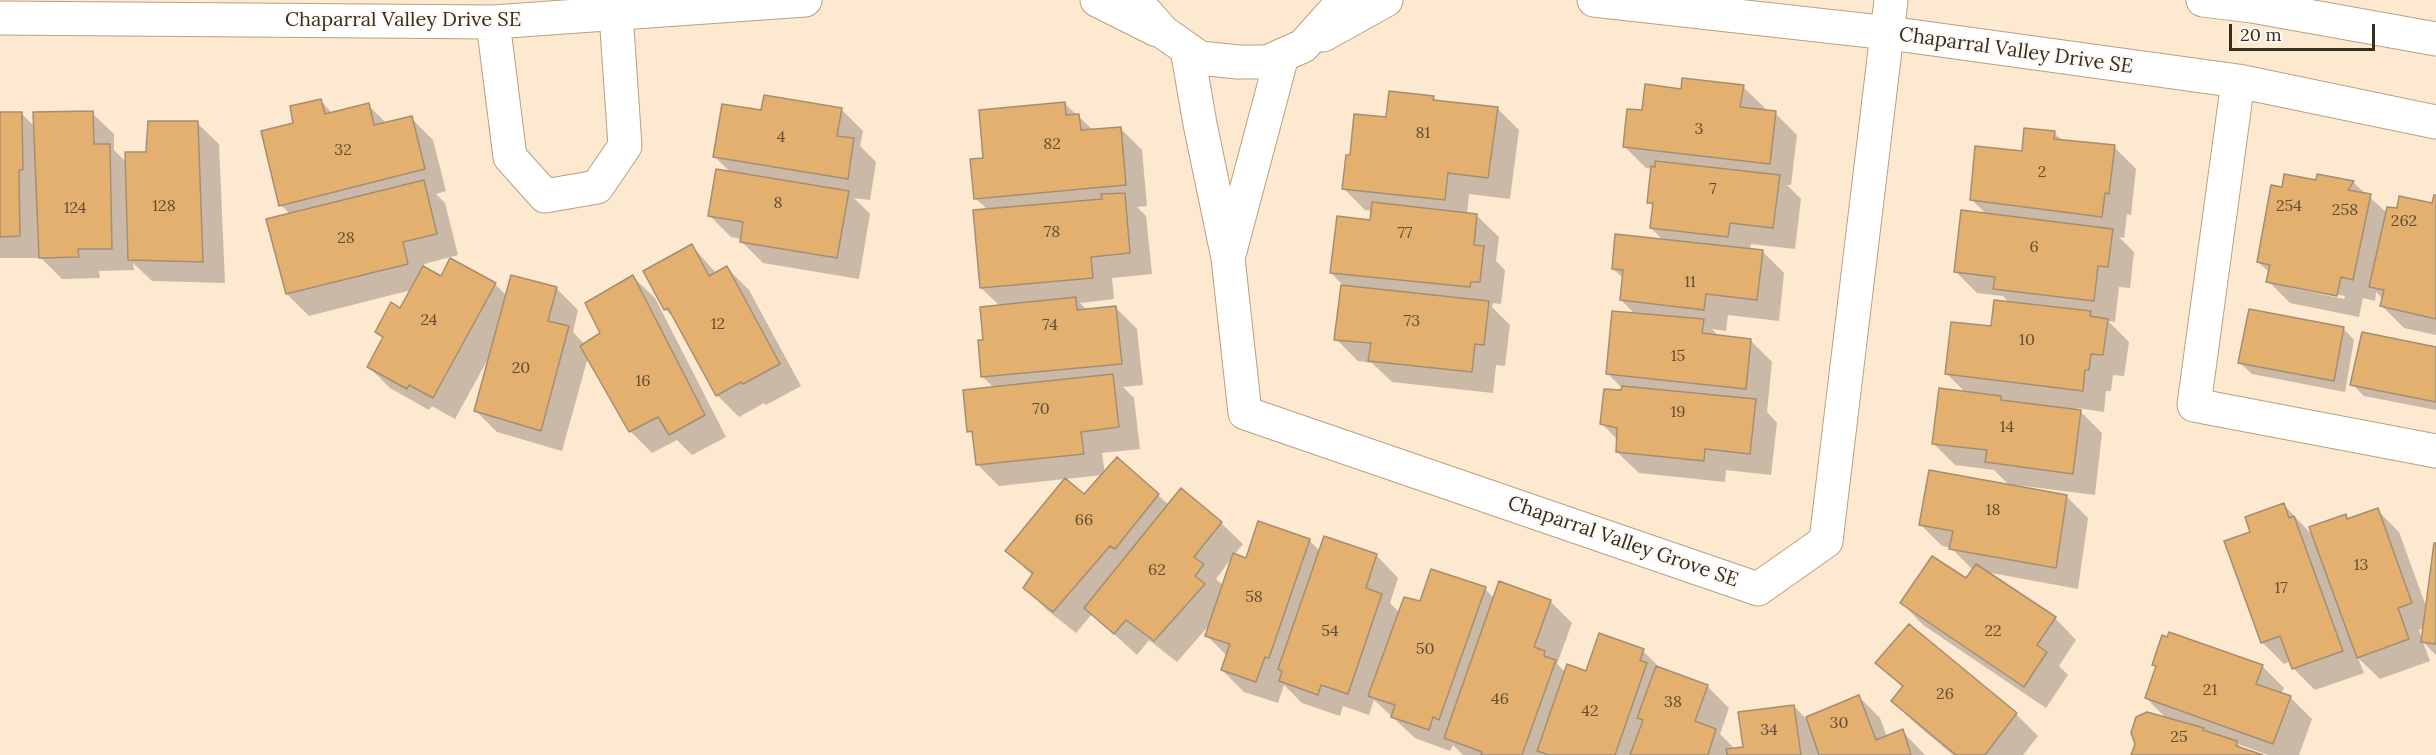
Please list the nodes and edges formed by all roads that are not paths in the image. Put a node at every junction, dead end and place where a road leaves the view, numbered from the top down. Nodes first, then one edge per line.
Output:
1 (805, 0) edge
2 (1097, 0) edge
3 (1138, 0) edge
4 (1341, 0) edge
5 (1386, 0) edge
6 (1594, 0) edge
7 (1892, 0) edge
8 (2203, 0) edge
9 (616, 14) junction
10 (0, 18) edge
11 (493, 22) junction
12 (1889, 33) junction
13 (2436, 39) edge
14 (1175, 41) junction
15 (1292, 51) junction
16 (2238, 81) junction
17 (2436, 122) edge
18 (1228, 258) junction
19 (2436, 452) edge

1 - 9 street, Chaparral Valley Drive SE
2 - 14 street
3 - 14 street
4 - 15 street
5 - 15 street
6 - 12 street, Chaparral Valley Drive SE
7 - 12 street, Chaparral Valley Grove SE
8 - 13 street
9 - 11 street, Chaparral Valley Drive SE
9 - 11 street
10 - 11 street, Chaparral Valley Drive SE
12 - 16 street, Chaparral Valley Drive SE
12 - 18 street, Chaparral Valley Grove SE
14 - 15 street
14 - 18 street, Chaparral Valley Grove SE
15 - 18 street, Chaparral Valley Grove SE
16 - 17 street, Chaparral Valley Drive SE
16 - 19 street

